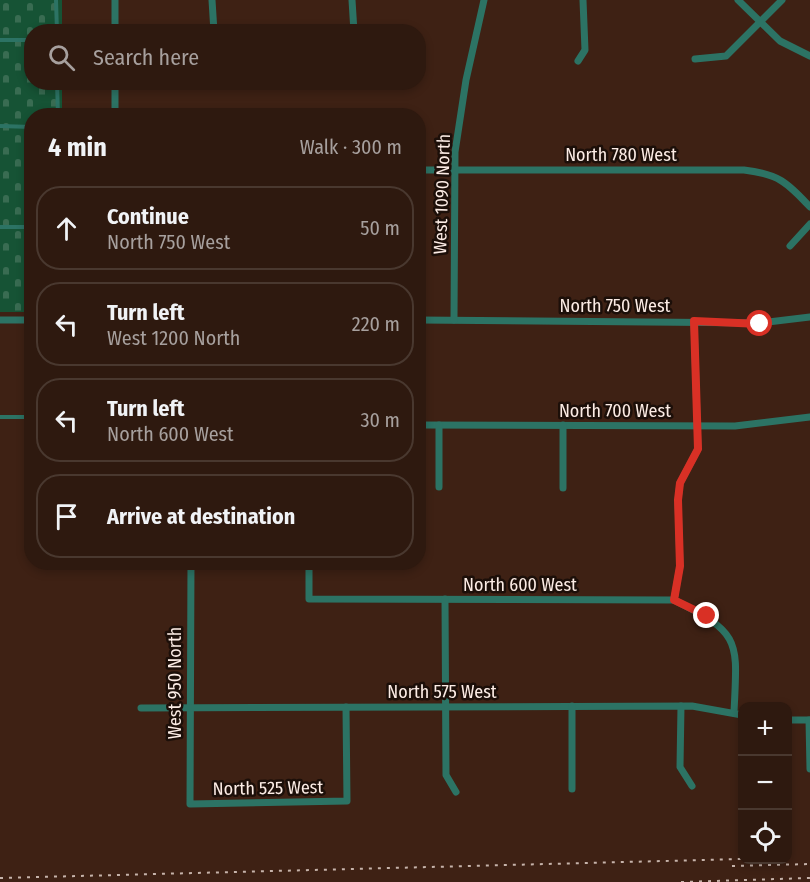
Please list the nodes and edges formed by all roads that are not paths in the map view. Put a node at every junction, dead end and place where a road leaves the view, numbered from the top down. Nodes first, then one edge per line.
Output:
1 (56, 0) edge
2 (116, 0) edge
3 (212, 0) edge
4 (352, 0) edge
5 (484, 0) edge
6 (583, 0) edge
7 (738, 0) edge
8 (782, 0) edge
9 (759, 23) junction
10 (57, 24) edge
11 (115, 24) edge
12 (214, 24) edge
13 (354, 24) edge
14 (0, 40) edge
15 (24, 40) edge
16 (810, 56) edge
17 (695, 59) dead end
18 (578, 61) dead end
19 (57, 90) edge
20 (115, 90) edge
21 (58, 108) edge
22 (115, 108) edge
23 (0, 126) edge
24 (24, 127) edge
25 (426, 170) edge
26 (456, 170) junction
27 (810, 207) edge
28 (810, 224) edge
29 (0, 227) edge
30 (24, 227) edge
31 (790, 246) dead end
32 (810, 317) edge
33 (0, 320) edge
34 (24, 320) edge
35 (426, 320) edge
36 (454, 320) junction
37 (694, 321) junction
38 (0, 417) edge
39 (24, 417) edge
40 (810, 417) edge
41 (426, 425) edge
42 (439, 425) junction
43 (563, 425) junction
44 (697, 426) junction
45 (439, 487) dead end
46 (563, 488) dead end
47 (191, 570) edge
48 (309, 570) edge
49 (445, 599) junction
50 (674, 600) junction
51 (572, 706) junction
52 (681, 706) junction
53 (346, 707) junction
54 (445, 707) junction
55 (141, 708) dead end
56 (190, 708) junction
57 (738, 714) edge
58 (792, 720) edge
59 (810, 720) edge
60 (810, 769) edge
61 (692, 786) dead end
62 (572, 789) dead end
63 (456, 792) dead end
64 (190, 804) joint

1 - 10 lane
2 - 11 street
3 - 12 street
4 - 13 street
5 - 26 street, West 1090 North
6 - 18 street
7 - 9 street
8 - 9 street
9 - 16 street
9 - 17 street
14 - 15 lane
19 - 21 lane
20 - 22 street
23 - 24 lane
25 - 26 street, North 780 West
26 - 27 street, North 780 West
26 - 36 street, West 1090 North
28 - 31 street
29 - 30 lane
32 - 37 street, North 750 West
33 - 34 street
35 - 36 street, North 750 West
36 - 37 street, North 750 West
37 - 44 street
38 - 39 lane
40 - 44 street, North 700 West
41 - 42 street, North 700 West
42 - 43 street, North 700 West
42 - 45 street
43 - 44 street, North 700 West
43 - 46 street
44 - 50 street
47 - 56 street, West 950 North
48 - 49 street, North 600 West
49 - 50 street, North 600 West
49 - 54 street
50 - 57 street, North 600 West
51 - 52 street, North 575 West
51 - 54 street, North 575 West
51 - 62 street
52 - 57 street, North 575 West
52 - 61 street
53 - 54 street, North 575 West
53 - 56 street, North 575 West
53 - 64 street, North 525 West
54 - 63 street
55 - 56 street, North 575 West
56 - 64 street, West 950 North
58 - 59 street
59 - 60 street

